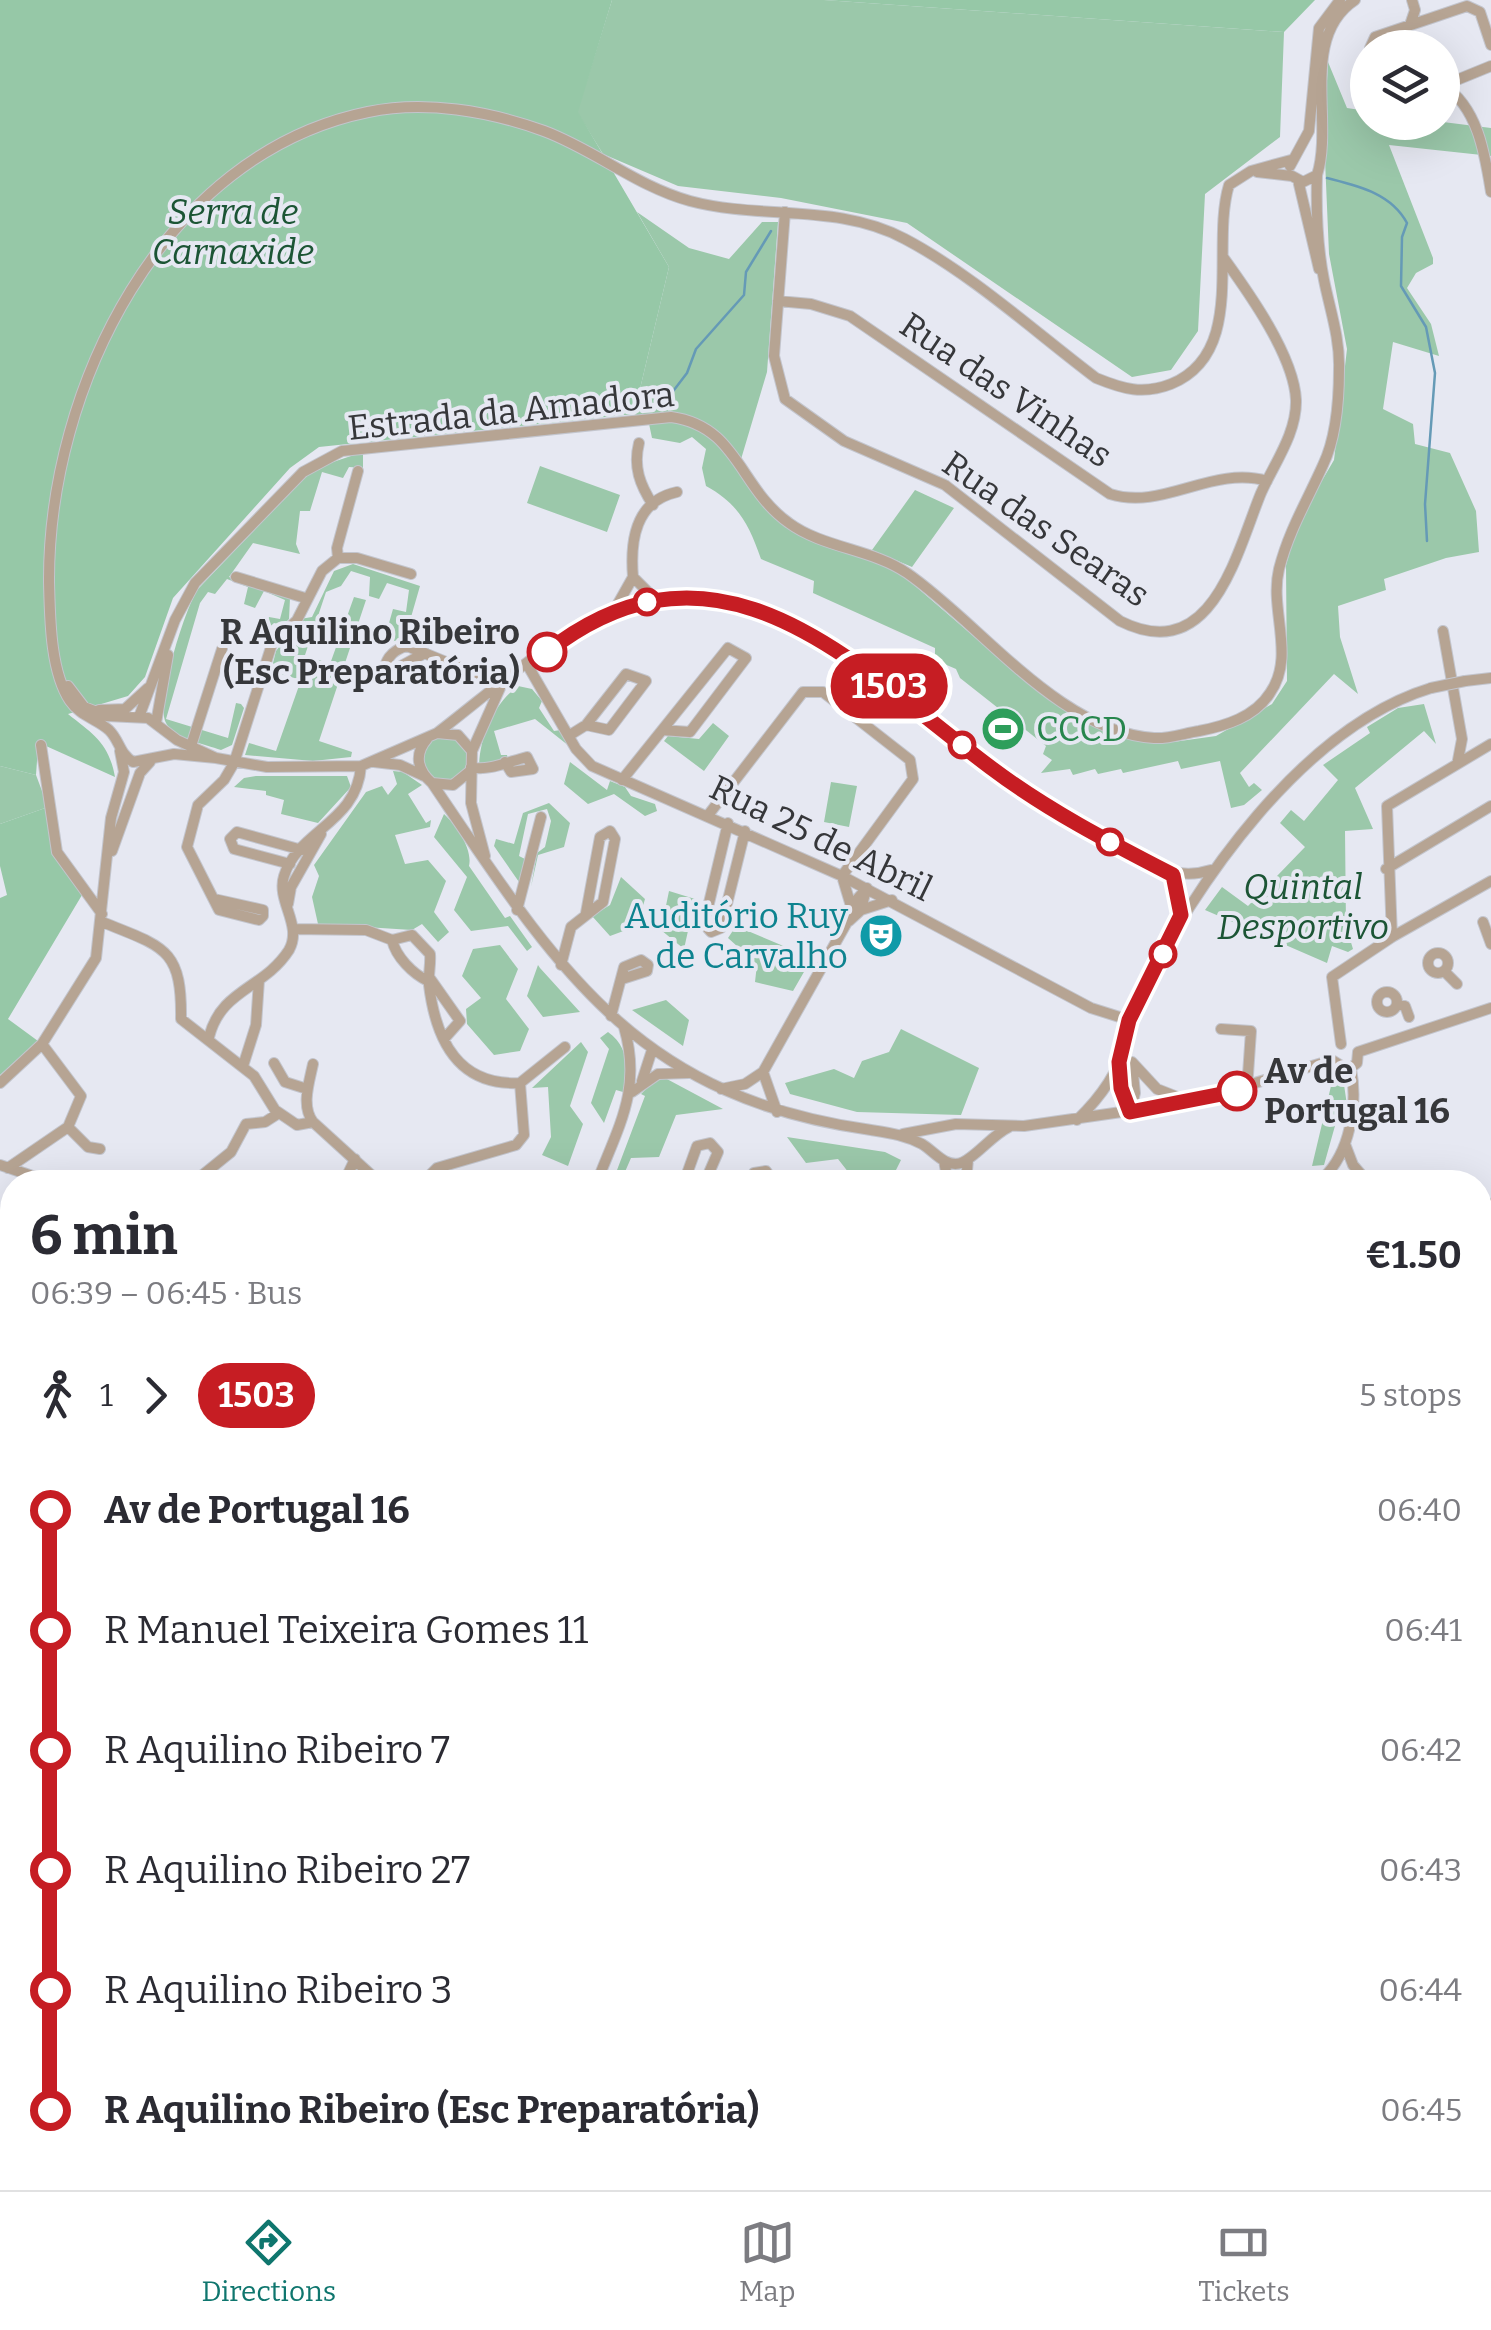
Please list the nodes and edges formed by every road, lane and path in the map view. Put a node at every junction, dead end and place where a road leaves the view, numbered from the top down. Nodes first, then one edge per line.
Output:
1 (1340, 0) edge
2 (1355, 0) edge
3 (1414, 5) edge
4 (1431, 18) junction
5 (1410, 26) junction
6 (1397, 30) edge
7 (1491, 45) edge
8 (1491, 66) edge
9 (1460, 80) edge
10 (1460, 100) edge
11 (1294, 157) junction
12 (1318, 160) junction
13 (1251, 171) junction
14 (1317, 175) junction
15 (1296, 178) junction
16 (1491, 192) edge
17 (785, 212) junction
18 (1222, 257) junction
19 (1324, 279) junction
20 (778, 301) junction
21 (638, 443) dead end
22 (358, 471) dead end
23 (1234, 476) junction
24 (1267, 481) junction
25 (678, 492) dead end
26 (1260, 496) junction
27 (654, 505) junction
28 (338, 558) junction
29 (411, 574) dead end
30 (236, 577) dead end
31 (632, 577) junction
32 (305, 598) junction
33 (656, 600) junction
34 (615, 609) junction
35 (174, 620) junction
36 (1443, 631) dead end
37 (222, 649) dead end
38 (425, 654) dead end
39 (528, 666) junction
40 (61, 677) junction
41 (1491, 678) edge
42 (154, 679) junction
43 (502, 685) junction
44 (84, 708) junction
45 (135, 718) junction
46 (586, 724) junction
47 (159, 726) junction
48 (662, 730) junction
49 (432, 735) junction
50 (570, 735) junction
51 (1462, 738) junction
52 (40, 745) dead end
53 (119, 745) junction
54 (1486, 745) edge
55 (192, 746) junction
56 (472, 751) junction
57 (154, 758) junction
58 (216, 758) junction
59 (1458, 760) junction
60 (373, 762) junction
61 (505, 762) dead end
62 (234, 763) junction
63 (360, 766) junction
64 (470, 770) junction
65 (428, 780) junction
66 (622, 780) junction
67 (1491, 806) edge
68 (709, 814) junction
69 (541, 818) dead end
70 (728, 823) junction
71 (745, 831) junction
72 (321, 833) junction
73 (302, 850) junction
74 (719, 859) junction
75 (737, 863) junction
76 (290, 864) junction
77 (487, 864) junction
78 (1386, 869) junction
79 (1211, 870) junction
80 (106, 871) junction
81 (1173, 875) junction
82 (842, 876) junction
83 (1491, 881) edge
84 (867, 888) junction
85 (214, 899) dead end
86 (892, 900) junction
87 (287, 906) junction
88 (856, 908) junction
89 (516, 910) junction
90 (586, 913) junction
91 (1181, 915) junction
92 (103, 919) junction
93 (1483, 922) dead end
94 (293, 928) junction
95 (1392, 936) junction
96 (392, 940) junction
97 (1491, 944) edge
98 (560, 965) junction
99 (1444, 972) dead end
100 (429, 979) junction
101 (622, 979) dead end
102 (259, 980) junction
103 (1457, 984) dead end
104 (1397, 1004) dead end
105 (1491, 1008) edge
106 (611, 1016) junction
107 (1409, 1017) dead end
108 (1129, 1020) junction
109 (623, 1026) junction
110 (1222, 1029) dead end
111 (209, 1037) junction
112 (444, 1039) junction
113 (42, 1044) junction
114 (1341, 1044) junction
115 (566, 1047) dead end
116 (652, 1050) junction
117 (1358, 1052) junction
118 (1332, 1060) junction
119 (1125, 1062) junction
120 (313, 1064) dead end
121 (1352, 1069) junction
122 (247, 1070) junction
123 (634, 1072) junction
124 (690, 1072) junction
125 (764, 1072) junction
126 (642, 1082) junction
127 (0, 1083) edge
128 (520, 1083) junction
129 (307, 1088) junction
130 (1247, 1089) junction
131 (720, 1090) junction
132 (632, 1092) junction
133 (1191, 1102) junction
134 (277, 1112) junction
135 (776, 1112) junction
136 (1130, 1112) junction
137 (1077, 1120) junction
138 (313, 1122) junction
139 (963, 1126) junction
140 (68, 1127) junction
141 (944, 1127) junction
142 (1009, 1127) junction
143 (902, 1135) junction
144 (1345, 1142) junction
145 (100, 1149) dead end
146 (970, 1156) junction
147 (941, 1158) junction
148 (355, 1159) junction
149 (4, 1166) edge
150 (208, 1170) edge
151 (350, 1170) edge
152 (366, 1170) edge
153 (435, 1170) edge
154 (602, 1170) edge
155 (688, 1170) edge
156 (710, 1170) edge
157 (944, 1170) edge
158 (968, 1170) edge
159 (1331, 1170) edge
160 (1358, 1170) edge
161 (642, 2190) edge
162 (716, 2190) edge

1 - 11 street
2 - 12 street
3 - 4 street
3 - 5 street
4 - 5 street
4 - 7 street
5 - 6 street
8 - 9 street
10 - 16 street
11 - 12 street
11 - 13 street
11 - 15 street, Estrada da Amadora
12 - 14 street, Estrada da Amadora
13 - 15 street
13 - 18 street
14 - 15 street
14 - 19 street, Estrada da Amadora
15 - 19 street, Estrada da Amadora
17 - 18 street
17 - 20 street, Rua das Searas
17 - 40 street
18 - 24 street, Rua das Searas
19 - 35 street, Estrada da Amadora
20 - 23 street, Rua das Vinhas
20 - 26 street, Rua das Searas
21 - 27 street
22 - 28 street
23 - 24 street, Rua das Vinhas
23 - 26 street
24 - 26 street, Rua das Searas
25 - 27 street
27 - 31 street
28 - 29 street
28 - 32 street
30 - 32 street
31 - 33 street
31 - 34 street
32 - 62 street
33 - 34 street
33 - 81 street
34 - 39 street
35 - 42 street, Estrada da Amadora
35 - 47 street, Estrada da Amadora
36 - 51 street
37 - 55 street
38 - 43 street
39 - 43 street
39 - 50 street, Rua 25 de Abril
40 - 44 street
40 - 53 street
41 - 79 street, bridge
42 - 44 street
42 - 45 street, Estrada da Amadora
43 - 49 street
43 - 56 street
44 - 45 street
45 - 47 street
45 - 53 street
46 - 46 street
46 - 50 street
47 - 55 street
47 - 57 street
48 - 48 street
48 - 66 street
49 - 56 street
49 - 60 street
49 - 65 street
50 - 66 street, Rua 25 de Abril
51 - 54 street
51 - 59 street
52 - 92 street
53 - 57 street
53 - 80 street
54 - 59 street
55 - 58 street
56 - 64 street
57 - 58 street
57 - 80 street
58 - 62 street
59 - 78 street
60 - 63 street
60 - 65 street
61 - 64 street
62 - 63 street
62 - 85 street
63 - 72 street
64 - 65 street
64 - 77 street
65 - 77 street
66 - 68 street, Rua 25 de Abril
67 - 78 street
68 - 70 street, Rua 25 de Abril
68 - 82 street
69 - 89 street
70 - 71 street, Rua 25 de Abril
70 - 74 street
71 - 75 street
71 - 82 street, Rua 25 de Abril
72 - 73 street
72 - 87 street
73 - 76 street
73 - 76 street
74 - 75 street
74 - 75 street
76 - 87 street
77 - 89 street
78 - 95 street
79 - 81 street
79 - 91 street
80 - 92 street
81 - 91 street
82 - 84 street, Rua 25 de Abril
82 - 88 street
83 - 95 street
84 - 86 street, Rua 25 de Abril
84 - 88 street
86 - 88 street
86 - 108 street, Rua 25 de Abril
87 - 94 street
88 - 125 street
89 - 98 street
90 - 90 street
90 - 98 street
91 - 108 street
92 - 111 street
92 - 113 street
93 - 97 street
94 - 96 street
94 - 102 street
95 - 114 street
96 - 100 street
96 - 100 street
98 - 106 street
99 - 103 street
100 - 112 street
100 - 112 street
101 - 106 street
102 - 111 street
102 - 122 street
104 - 107 street
105 - 117 street
106 - 109 street
108 - 119 street
109 - 116 street
109 - 123 street
110 - 130 street
111 - 122 street
112 - 128 street
113 - 127 street
113 - 140 street
114 - 117 street
114 - 118 street
115 - 128 street
116 - 123 street
116 - 124 street
116 - 126 street
117 - 121 street
118 - 121 street
118 - 130 street
119 - 133 street
119 - 136 street
119 - 137 street
120 - 129 street
121 - 144 street
122 - 129 street
122 - 134 street
123 - 132 street
124 - 126 street
124 - 131 street
125 - 131 street
125 - 135 street
126 - 132 street
128 - 153 street
129 - 138 street
130 - 133 street
131 - 135 street
132 - 154 street
133 - 136 street
134 - 138 street
134 - 150 street
135 - 143 street
136 - 137 street
137 - 142 street
138 - 148 street
139 - 141 street
139 - 142 street
139 - 146 street
140 - 145 street
140 - 149 street
141 - 143 street
141 - 147 street
142 - 146 street
143 - 147 street
144 - 159 street
144 - 160 street
146 - 147 street
146 - 158 street
147 - 157 street
148 - 151 street
148 - 152 street
155 - 156 street
161 - 162 street

